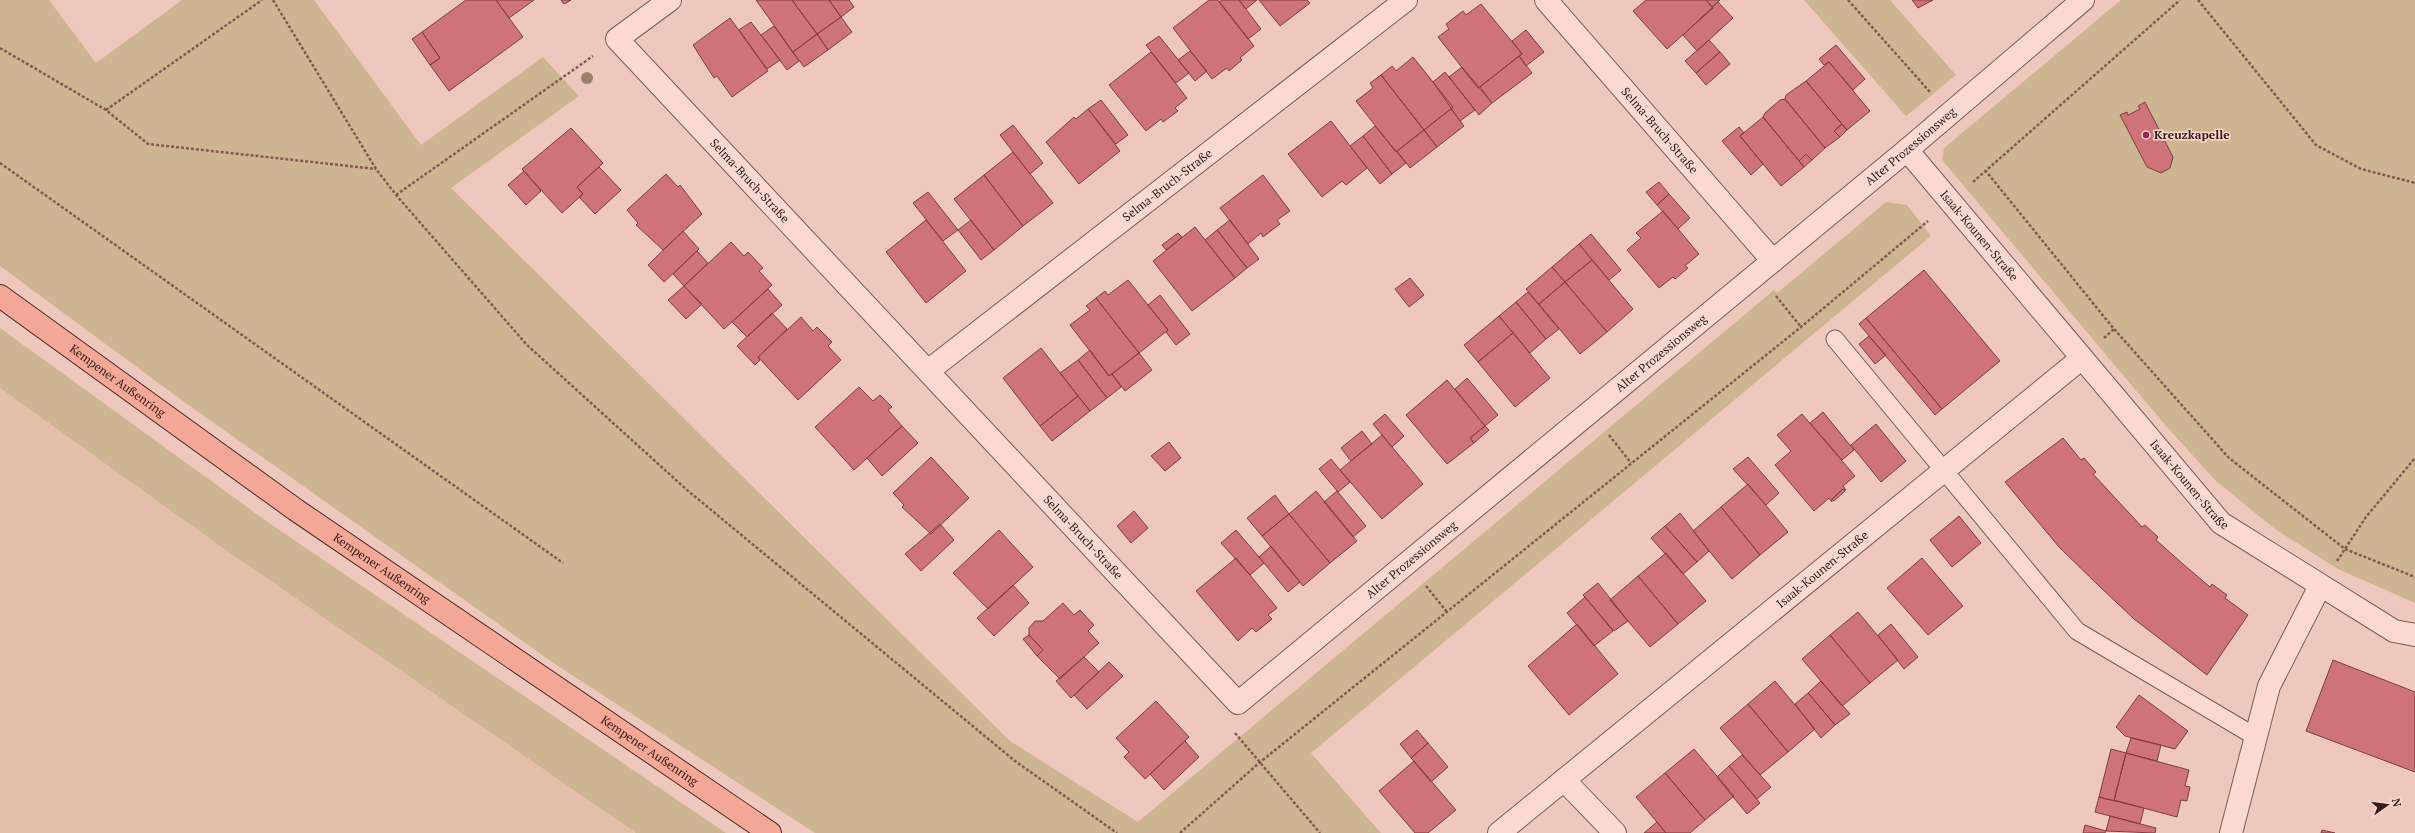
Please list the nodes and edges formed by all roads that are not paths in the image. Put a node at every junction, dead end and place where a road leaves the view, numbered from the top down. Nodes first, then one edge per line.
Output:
1 (670, 0) edge
2 (1406, 0) edge
3 (1546, 0) edge
4 (2083, 0) edge
5 (1907, 150) junction
6 (1765, 267) junction
7 (0, 296) edge
8 (1835, 339) dead end
9 (2082, 358) junction
10 (928, 371) junction
11 (1945, 469) junction
12 (2320, 586) junction
13 (2415, 635) edge
14 (1238, 703) joint
15 (2256, 737) junction
16 (1564, 780) junction
17 (770, 833) edge
18 (1499, 833) edge
19 (1616, 833) edge
20 (2231, 833) edge

1 - 10 street, Selma-Bruch-Straße
2 - 10 street, Selma-Bruch-Straße
3 - 6 street, Selma-Bruch-Straße
4 - 5 street, Alter Prozessionsweg
5 - 6 street, Alter Prozessionsweg
5 - 9 street, Isaak-Kounen-Straße
6 - 14 street, Alter Prozessionsweg
7 - 17 main road, Kempener Außenring
8 - 11 lane
9 - 11 street, Isaak-Kounen-Straße
9 - 12 street, Isaak-Kounen-Straße
10 - 14 street, Selma-Bruch-Straße
11 - 15 lane
11 - 16 street, Isaak-Kounen-Straße
12 - 13 street, Isaak-Kounen-Straße
12 - 15 street
15 - 20 street
16 - 18 street, Isaak-Kounen-Straße
16 - 19 street

